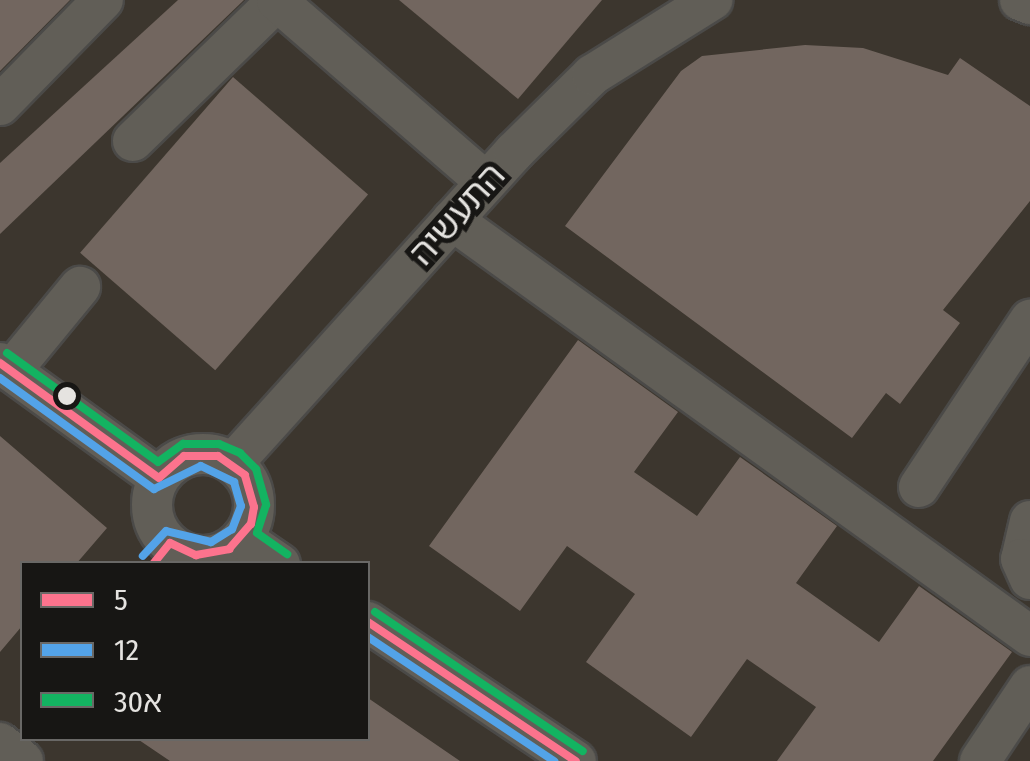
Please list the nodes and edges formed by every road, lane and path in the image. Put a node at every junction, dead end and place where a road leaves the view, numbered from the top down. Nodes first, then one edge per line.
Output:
1 (103, 0) edge
2 (712, 0) edge
3 (1020, 0) edge
4 (1030, 4) edge
5 (0, 105) edge
6 (133, 141) dead end
7 (486, 182) junction
8 (452, 220) junction
9 (80, 287) dead end
10 (1030, 320) edge
11 (6, 367) edge
12 (233, 463) junction
13 (159, 478) junction
14 (919, 487) dead end
15 (1030, 521) edge
16 (242, 538) junction
17 (161, 553) edge
18 (276, 561) edge
19 (1030, 579) edge
20 (370, 623) edge
21 (1030, 636) edge
22 (1030, 686) edge
23 (576, 761) edge
24 (980, 761) edge

1 - 5 street
2 - 7 street, התעשיה
3 - 4 street
6 - 7 street
7 - 8 street, התעשיה
8 - 12 street, התעשיה
8 - 21 street
9 - 11 street
10 - 14 street
11 - 13 street
12 - 13 street
12 - 16 street
13 - 17 street
15 - 19 street
16 - 17 street
16 - 18 street
20 - 23 street
22 - 24 street

